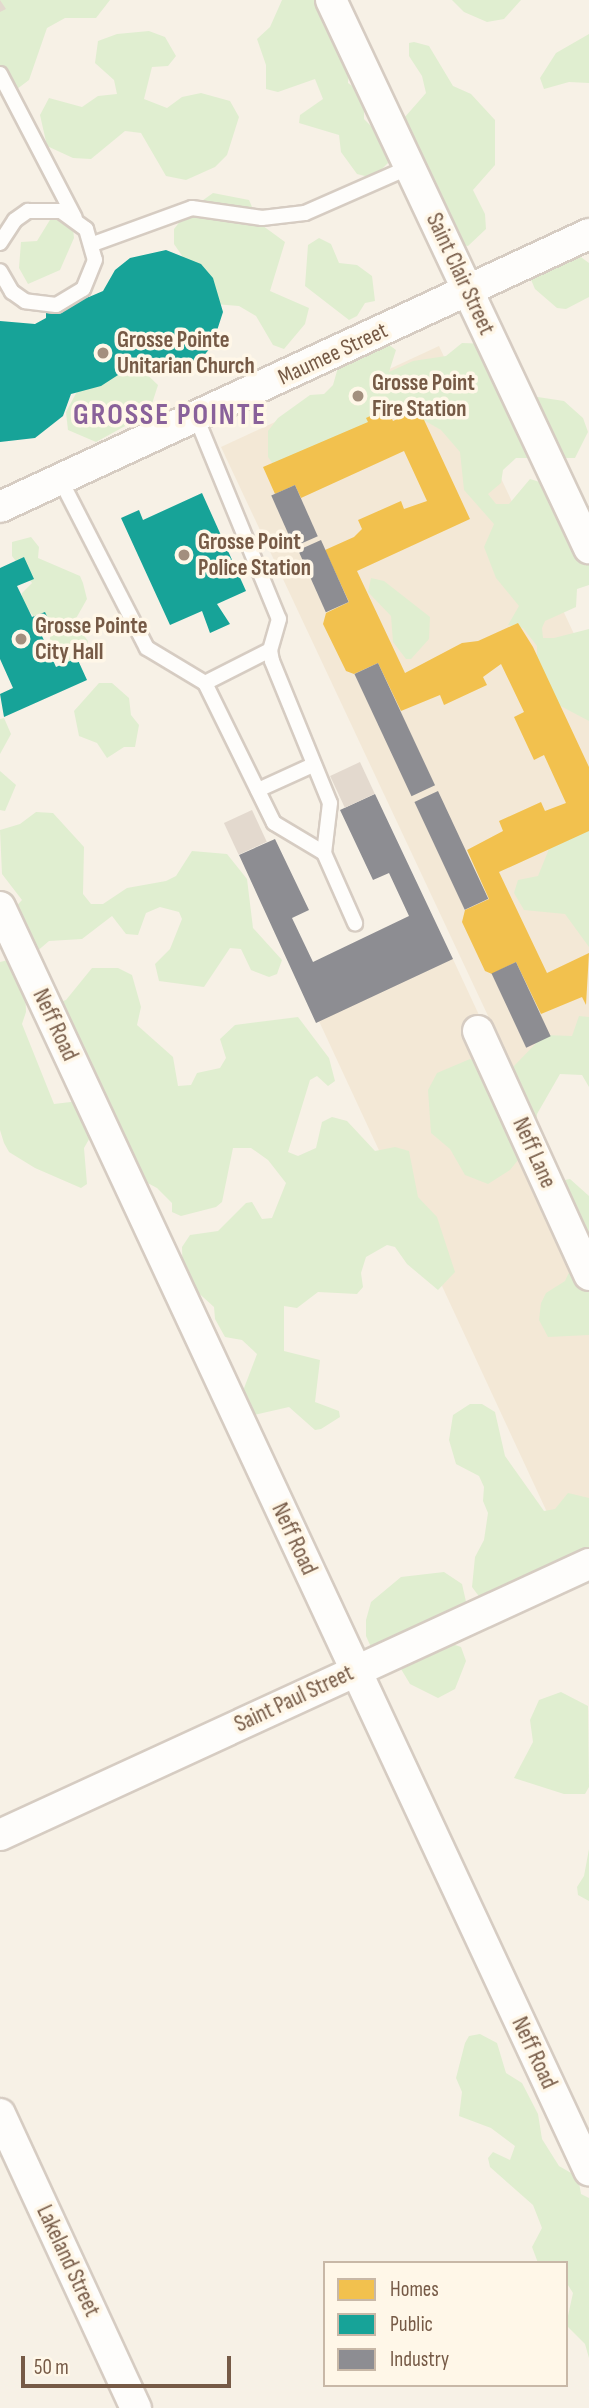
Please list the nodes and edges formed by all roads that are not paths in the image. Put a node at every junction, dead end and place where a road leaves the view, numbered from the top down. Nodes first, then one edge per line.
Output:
1 (331, 0) edge
2 (0, 74) edge
3 (410, 167) junction
4 (75, 218) junction
5 (589, 234) edge
6 (0, 243) edge
7 (93, 244) junction
8 (0, 271) edge
9 (4, 287) edge
10 (469, 291) junction
11 (196, 417) junction
12 (60, 480) junction
13 (0, 507) edge
14 (589, 548) edge
15 (270, 650) junction
16 (205, 683) junction
17 (313, 765) junction
18 (258, 790) junction
19 (324, 853) junction
20 (0, 907) edge
21 (355, 923) dead end
22 (478, 1031) dead end
23 (589, 1275) edge
24 (589, 1563) edge
25 (356, 1671) junction
26 (0, 1835) edge
27 (0, 2114) edge
28 (589, 2170) edge
29 (136, 2408) edge

1 - 3 street, Saint Clair Street
2 - 4 lane
3 - 7 lane
3 - 10 street, Saint Clair Street
4 - 6 lane
4 - 7 lane
5 - 10 street, Maumee Street
7 - 9 lane
8 - 9 lane
10 - 11 street, Maumee Street
10 - 14 street, Saint Clair Street
11 - 12 street, Maumee Street
11 - 15 lane
12 - 13 street, Maumee Street
12 - 16 lane
15 - 16 lane
15 - 17 lane
16 - 18 lane
17 - 18 lane
17 - 19 lane
18 - 19 lane
19 - 21 lane
20 - 25 street, Neff Road
22 - 23 street, Neff Lane
24 - 25 street, Saint Paul Street
25 - 26 street, Saint Paul Street
25 - 28 street, Neff Road
27 - 29 street, Lakeland Street

